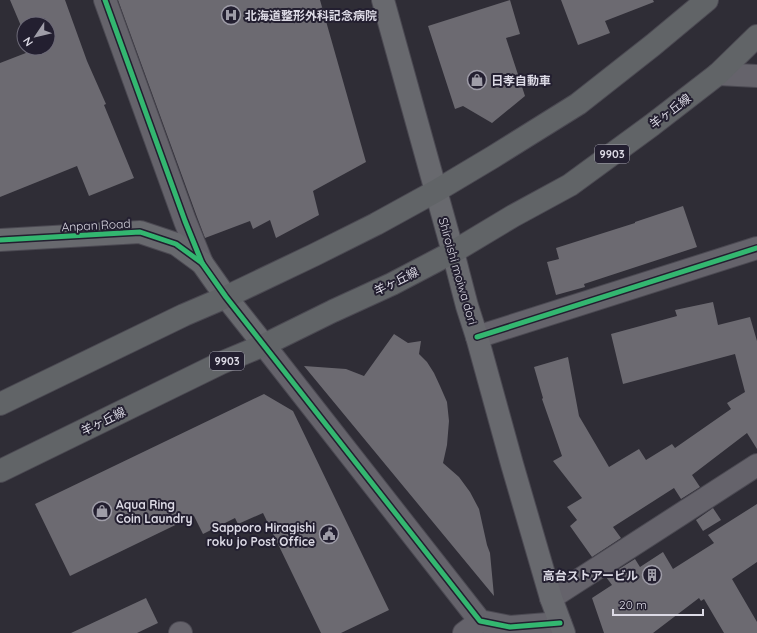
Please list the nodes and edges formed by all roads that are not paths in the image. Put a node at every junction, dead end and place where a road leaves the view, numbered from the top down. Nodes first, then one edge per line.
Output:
1 (105, 0) edge
2 (383, 0) edge
3 (707, 0) edge
4 (757, 36) edge
5 (718, 74) junction
6 (757, 76) edge
7 (436, 191) junction
8 (0, 240) edge
9 (757, 248) edge
10 (453, 252) junction
11 (202, 263) junction
12 (226, 297) junction
13 (477, 337) junction
14 (264, 345) junction
15 (0, 404) edge
16 (757, 465) edge
17 (0, 471) edge
18 (551, 598) junction
19 (472, 627) edge
20 (562, 628) edge

1 - 11 street
2 - 7 main road, Shiroishi moiwa dori
3 - 7 main road
4 - 5 main road, 羊ヶ丘線 / 9903
5 - 6 street
5 - 10 main road, 羊ヶ丘線 / 9903
7 - 10 main road, Shiroishi moiwa dori
7 - 12 main road
8 - 11 main road, Anpan Road
9 - 13 street
10 - 13 main road, Shiroishi moiwa dori
10 - 14 main road, 羊ヶ丘線 / 9903
11 - 12 main road, Anpan Road
12 - 14 main road, Anpan Road
12 - 15 main road
13 - 18 main road, Shiroishi moiwa dori
14 - 17 main road, 羊ヶ丘線 / 9903
14 - 19 street
16 - 18 street
18 - 20 main road, Shiroishi moiwa dori
19 - 20 street

